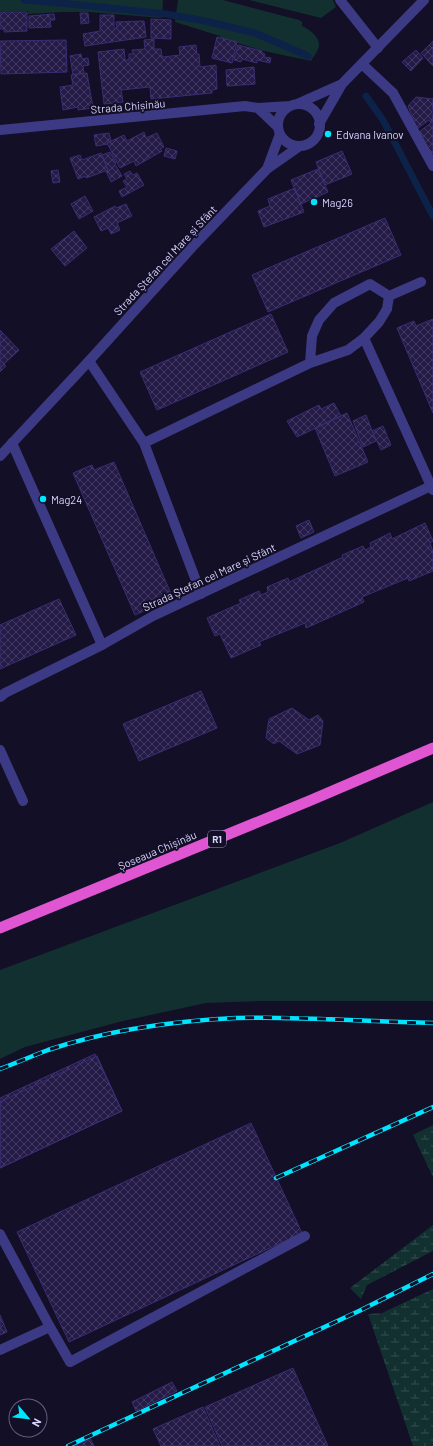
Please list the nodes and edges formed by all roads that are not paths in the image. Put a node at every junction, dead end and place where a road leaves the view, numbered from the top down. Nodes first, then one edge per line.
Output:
1 (340, 0) edge
2 (424, 0) edge
3 (378, 48) junction
4 (362, 64) junction
5 (342, 84) junction
6 (293, 105) junction
7 (258, 108) junction
8 (319, 124) junction
9 (0, 130) edge
10 (279, 130) junction
11 (300, 146) junction
12 (433, 166) edge
13 (267, 169) junction
14 (421, 282) dead end
15 (389, 296) junction
16 (364, 338) junction
17 (89, 361) junction
18 (310, 363) junction
19 (12, 443) junction
20 (144, 443) junction
21 (0, 456) edge
22 (432, 488) edge
23 (201, 594) junction
24 (102, 645) junction
25 (0, 697) edge
26 (433, 748) edge
27 (0, 750) edge
28 (23, 801) dead end
29 (0, 928) edge
30 (0, 1234) edge
31 (305, 1236) dead end
32 (50, 1327) junction
33 (0, 1350) edge

1 - 3 street
2 - 3 street
3 - 4 street
4 - 5 street
4 - 12 street
5 - 6 street
5 - 8 street
6 - 7 street, Strada Chișinău
6 - 8 street
6 - 10 street
7 - 9 street, Strada Chișinău
7 - 10 street
8 - 11 street
10 - 11 street
10 - 13 street, Strada Ștefan cel Mare și Sfânt
11 - 13 street, Strada Ștefan cel Mare și Sfânt
13 - 17 street, Strada Ștefan cel Mare și Sfânt
14 - 15 street
15 - 16 street
15 - 18 street
16 - 18 street
16 - 22 street
17 - 19 street, Strada Ștefan cel Mare și Sfânt
17 - 20 street
18 - 20 street
19 - 21 street, Strada Ștefan cel Mare și Sfânt
19 - 24 street
20 - 23 street
22 - 23 street, Strada Ștefan cel Mare și Sfânt
23 - 24 street, Strada Ștefan cel Mare și Sfânt
24 - 25 street, Strada Ștefan cel Mare și Sfânt
26 - 29 highway, Șoseaua Chișinău / R1
27 - 28 street
30 - 32 street
31 - 32 street
32 - 33 street

